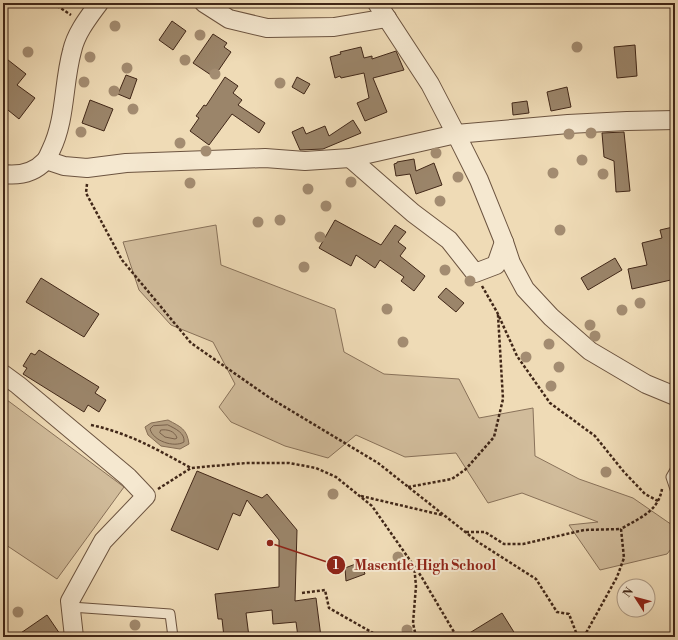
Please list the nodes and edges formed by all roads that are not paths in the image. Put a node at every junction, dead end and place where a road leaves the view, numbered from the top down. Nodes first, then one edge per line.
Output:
1 (99, 3) edge
2 (204, 3) edge
3 (377, 3) edge
4 (387, 18) junction
5 (675, 120) edge
6 (456, 134) junction
7 (350, 158) junction
8 (46, 160) junction
9 (3, 174) edge
10 (504, 242) junction
11 (3, 374) edge
12 (675, 396) edge
13 (673, 473) edge
14 (675, 488) edge
15 (71, 607) junction
16 (74, 637) edge
17 (173, 637) edge

1 - 8 street
2 - 4 street
3 - 4 street
4 - 6 street
5 - 6 street
6 - 7 street
6 - 10 street
7 - 8 street
7 - 10 street
8 - 9 street
10 - 12 street
11 - 15 street
13 - 14 lane
15 - 16 street
15 - 17 lane

